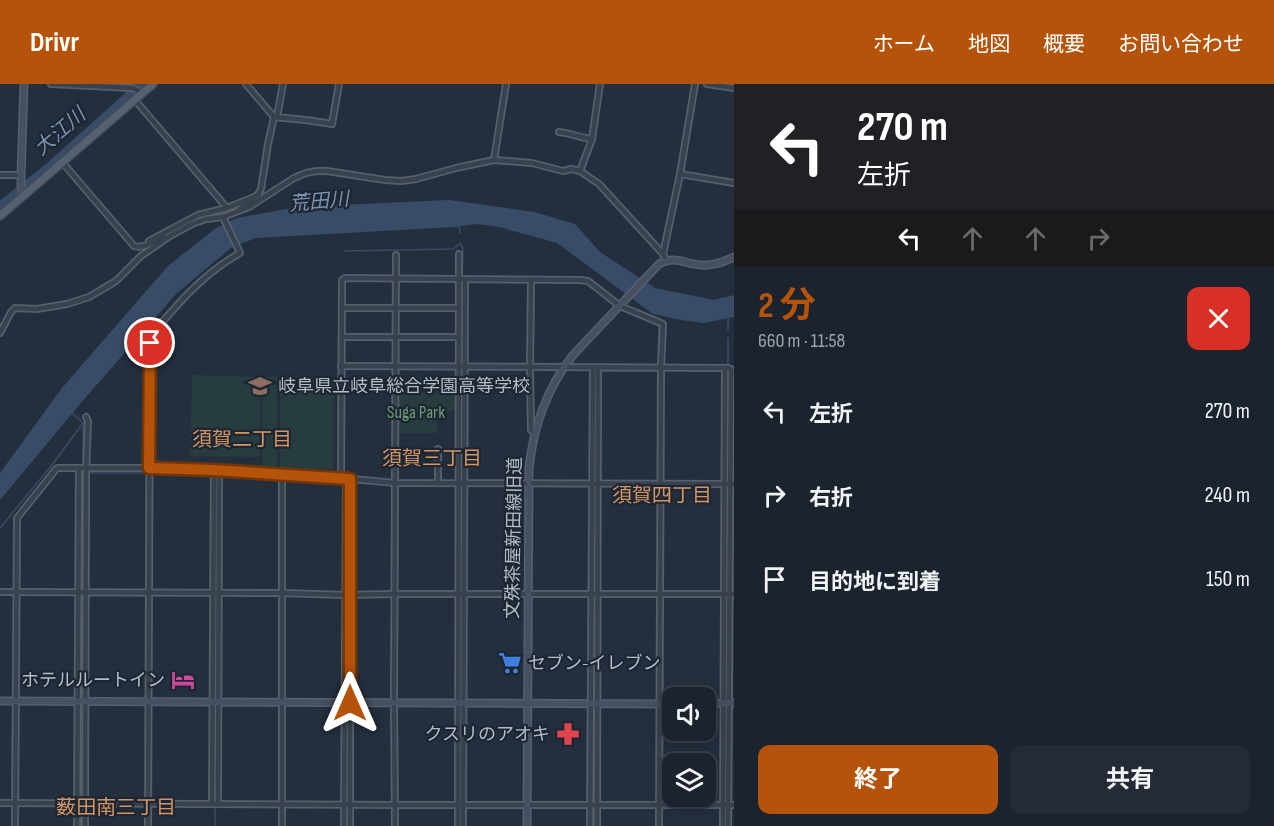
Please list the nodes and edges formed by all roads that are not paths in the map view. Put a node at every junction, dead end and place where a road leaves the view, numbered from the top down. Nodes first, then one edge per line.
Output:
1 (24, 84) edge
2 (51, 84) edge
3 (153, 84) edge
4 (246, 84) edge
5 (283, 84) edge
6 (339, 84) edge
7 (506, 84) edge
8 (600, 84) edge
9 (695, 84) edge
10 (707, 84) edge
11 (734, 88) edge
12 (141, 92) junction
13 (135, 100) junction
14 (276, 117) junction
15 (559, 132) dead end
16 (592, 139) junction
17 (494, 160) junction
18 (62, 162) junction
19 (580, 171) junction
20 (680, 174) junction
21 (0, 175) edge
22 (21, 175) junction
23 (734, 183) edge
24 (23, 191) junction
25 (259, 195) junction
26 (227, 208) junction
27 (238, 211) junction
28 (0, 216) edge
29 (224, 219) junction
30 (170, 236) junction
31 (140, 247) junction
32 (459, 254) dead end
33 (396, 255) dead end
34 (665, 257) junction
35 (734, 258) edge
36 (395, 278) junction
37 (458, 279) junction
38 (465, 279) junction
39 (531, 280) junction
40 (621, 304) junction
41 (342, 308) junction
42 (395, 308) junction
43 (458, 308) junction
44 (0, 333) edge
45 (395, 336) junction
46 (342, 337) junction
47 (459, 337) junction
48 (341, 366) junction
49 (395, 366) junction
50 (462, 367) junction
51 (530, 368) junction
52 (564, 368) junction
53 (595, 368) junction
54 (661, 368) junction
55 (730, 368) edge
56 (86, 417) dead end
57 (535, 433) junction
58 (438, 449) dead end
59 (79, 468) junction
60 (86, 468) junction
61 (149, 468) junction
62 (216, 470) junction
63 (282, 474) junction
64 (346, 479) junction
65 (395, 483) junction
66 (438, 483) junction
67 (458, 483) junction
68 (465, 483) junction
69 (528, 483) junction
70 (595, 483) junction
71 (661, 484) junction
72 (724, 484) junction
73 (732, 484) edge
74 (0, 592) edge
75 (16, 592) junction
76 (78, 593) junction
77 (85, 593) junction
78 (148, 593) junction
79 (281, 593) junction
80 (216, 594) junction
81 (394, 594) junction
82 (461, 594) junction
83 (528, 594) junction
84 (594, 594) junction
85 (660, 594) junction
86 (729, 594) edge
87 (348, 595) junction
88 (0, 701) edge
89 (16, 701) junction
90 (81, 701) junction
91 (148, 702) junction
92 (215, 702) junction
93 (281, 702) junction
94 (394, 702) junction
95 (347, 703) junction
96 (461, 703) junction
97 (527, 703) junction
98 (594, 703) junction
99 (729, 703) edge
100 (660, 704) junction
101 (0, 803) edge
102 (15, 803) junction
103 (77, 803) junction
104 (85, 803) junction
105 (148, 804) junction
106 (215, 804) junction
107 (348, 804) junction
108 (460, 804) junction
109 (282, 805) junction
110 (396, 805) junction
111 (527, 805) junction
112 (590, 805) junction
113 (597, 805) junction
114 (659, 805) junction
115 (729, 805) edge
116 (15, 826) edge
117 (77, 826) edge
118 (85, 826) edge
119 (148, 826) edge
120 (282, 826) edge
121 (344, 826) edge
122 (350, 826) edge
123 (395, 826) edge
124 (458, 826) edge
125 (463, 826) edge
126 (527, 826) edge
127 (590, 826) edge
128 (597, 826) edge
129 (659, 826) edge
130 (723, 826) edge
131 (728, 826) edge

1 - 22 street
2 - 12 street
3 - 12 main road
4 - 14 street
5 - 14 street
6 - 14 street
7 - 17 street
8 - 16 street
9 - 20 street
10 - 11 street
12 - 13 main road
13 - 18 main road
13 - 26 street
14 - 25 street
15 - 16 street
16 - 19 street
17 - 19 street
17 - 27 street
18 - 24 main road
18 - 31 street
19 - 34 street
20 - 23 street
20 - 34 street
21 - 22 street
22 - 24 street
24 - 28 main road
25 - 26 street
25 - 27 street
26 - 31 street
27 - 29 street
29 - 30 street
29 - 61 street
30 - 31 street
30 - 44 street
32 - 37 street
33 - 36 street
34 - 35 street
34 - 40 street, 文殊茶屋新田線旧道
36 - 37 street
36 - 41 street
36 - 42 street
37 - 38 street
37 - 43 street
38 - 39 street
38 - 50 street
39 - 40 street
39 - 51 street
40 - 52 street, 文殊茶屋新田線旧道
40 - 54 street
41 - 42 street
41 - 46 street
42 - 43 street
42 - 45 street
43 - 47 street
45 - 46 street
45 - 47 street
45 - 49 street
46 - 48 street
47 - 50 street
48 - 49 street
48 - 64 street
49 - 50 street
49 - 65 street
50 - 51 street
50 - 67 street
50 - 68 street
51 - 52 street
51 - 57 street
52 - 53 street
52 - 57 street, 文殊茶屋新田線旧道
53 - 54 street
53 - 70 street
54 - 55 street
54 - 71 street
55 - 72 street
55 - 73 street
56 - 60 street
57 - 69 street, 文殊茶屋新田線旧道
58 - 66 street
59 - 60 street
59 - 75 street
59 - 76 street
60 - 61 street
60 - 77 street
61 - 62 street
61 - 78 street
62 - 63 street
62 - 80 street
63 - 64 street
63 - 79 street
64 - 65 street
64 - 87 street
65 - 66 street
65 - 81 street
66 - 67 street
67 - 68 street
67 - 82 street
68 - 69 street
68 - 82 street
69 - 70 street
69 - 83 street, 文殊茶屋新田線旧道
70 - 71 street
70 - 84 street
71 - 72 street
71 - 85 street
72 - 73 street
72 - 86 street
73 - 86 street
74 - 75 street
75 - 76 street
75 - 89 street
76 - 77 street
76 - 90 street
77 - 78 street
77 - 90 street
78 - 80 street
78 - 91 street
79 - 80 street
79 - 87 street
79 - 93 street
80 - 92 street
81 - 82 street
81 - 87 street
81 - 94 street
82 - 83 street
82 - 96 street
83 - 84 street
83 - 97 street, 文殊茶屋新田線旧道
84 - 85 street
84 - 98 street
85 - 86 street
85 - 100 street
86 - 99 street
87 - 95 street
88 - 89 street
89 - 90 street
89 - 102 street
90 - 91 street
90 - 103 street
90 - 104 street
91 - 92 street
91 - 105 street
92 - 93 street
92 - 106 street
93 - 95 street
93 - 109 street
94 - 95 street
94 - 96 street
94 - 110 street
95 - 107 street
96 - 97 street
96 - 108 street
97 - 98 street
97 - 111 street, 文殊茶屋新田線旧道
98 - 100 street
98 - 112 street
98 - 113 street
99 - 115 street
100 - 114 street
101 - 102 street
102 - 103 street
102 - 116 street
103 - 104 street
103 - 117 street
104 - 105 street
104 - 118 street
105 - 106 street
105 - 119 street
106 - 109 street
107 - 109 street
107 - 110 street
107 - 121 street
107 - 122 street
108 - 110 street
108 - 111 street
108 - 124 street
108 - 125 street
109 - 120 street
110 - 123 street
111 - 112 street
111 - 126 street, 文殊茶屋新田線旧道
112 - 113 street
112 - 127 street
113 - 114 street
113 - 128 street
114 - 115 street
114 - 129 street
115 - 130 street
115 - 131 street

